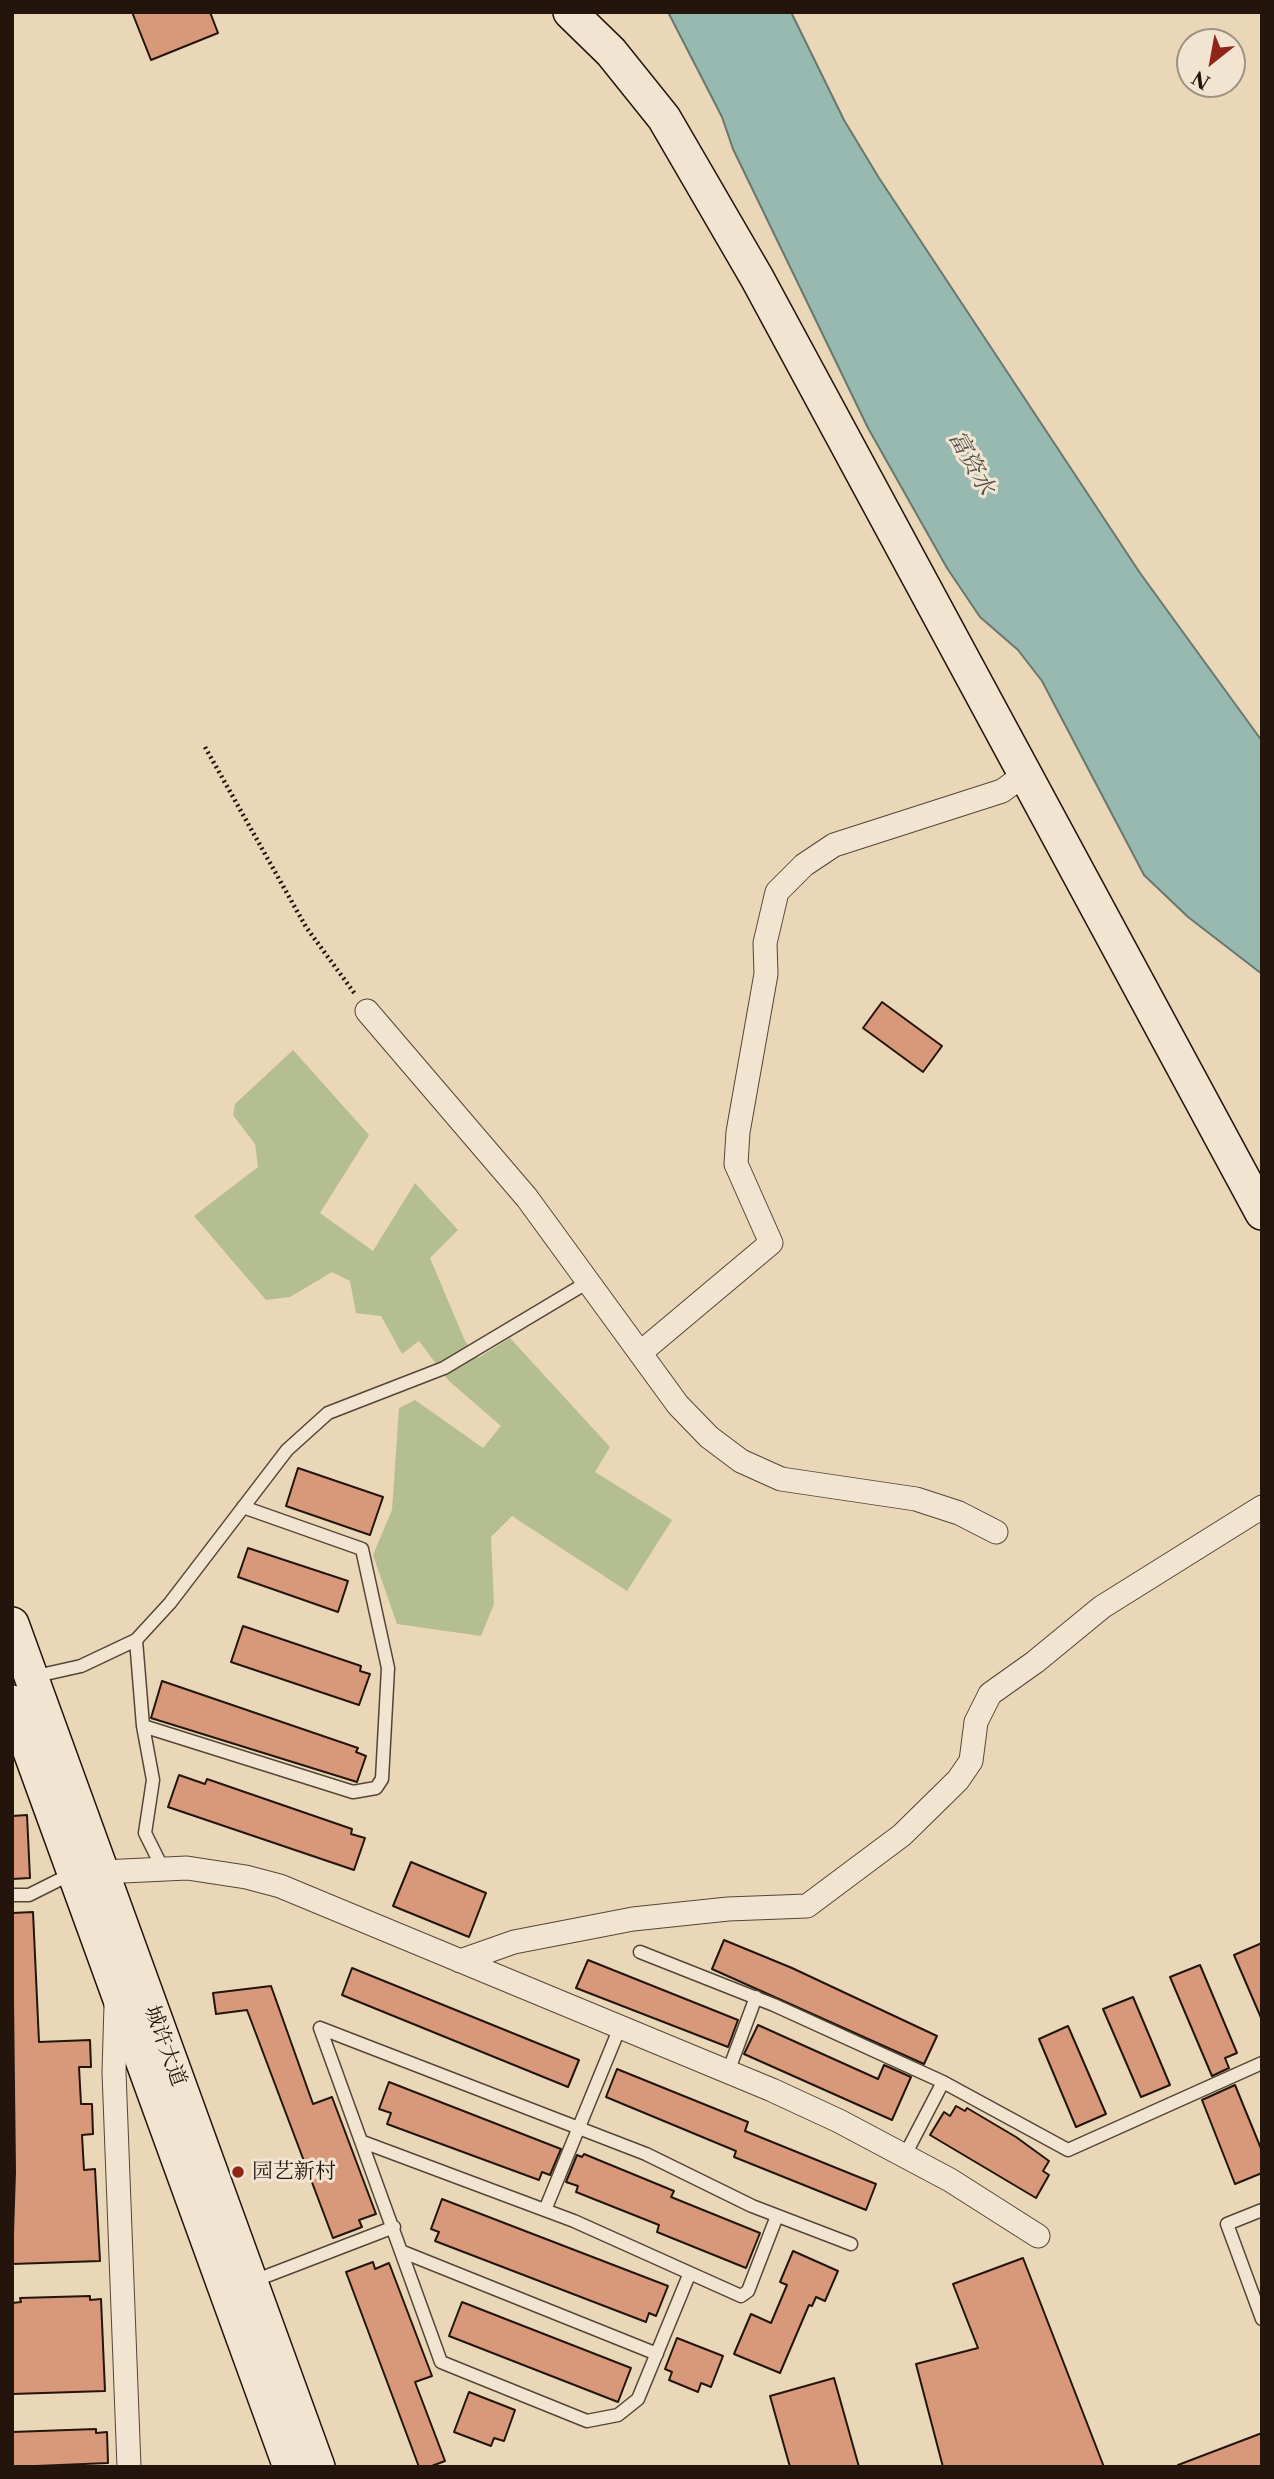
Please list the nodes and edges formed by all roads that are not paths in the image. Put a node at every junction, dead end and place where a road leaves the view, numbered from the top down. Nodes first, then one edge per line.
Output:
1 (570, 12) edge
2 (1024, 775) junction
3 (367, 1012) road end
4 (1262, 1213) edge
5 (587, 1282) junction
6 (640, 1353) junction
7 (243, 1507) junction
8 (1262, 1507) edge
9 (996, 1532) dead end
10 (12, 1624) edge
11 (136, 1640) junction
12 (22, 1689) edge
13 (143, 1726) junction
14 (162, 1867) junction
15 (88, 1872) junction
16 (12, 1895) edge
17 (640, 1952) dead end
18 (460, 1961) junction
19 (116, 1989) junction
20 (756, 1997) junction
21 (620, 2028) junction
22 (1262, 2063) edge
23 (727, 2072) junction
24 (943, 2082) junction
25 (579, 2128) junction
26 (363, 2142) junction
27 (905, 2155) junction
28 (545, 2210) junction
29 (1262, 2210) edge
30 (777, 2216) junction
31 (394, 2227) junction
32 (1038, 2236) dead end
33 (851, 2245) dead end
34 (403, 2252) junction
35 (690, 2276) junction
36 (250, 2282) junction
37 (1262, 2319) edge
38 (657, 2354) junction
39 (129, 2467) edge
40 (290, 2467) edge
41 (318, 2467) edge

1 - 2 main road
2 - 4 main road
2 - 6 street
3 - 5 street
5 - 6 street
5 - 7 lane
6 - 9 street
7 - 11 lane
7 - 13 lane
8 - 18 street
10 - 12 main road, 城许大道
11 - 12 lane
11 - 13 lane
12 - 15 main road, 城许大道
13 - 14 lane
14 - 15 street
14 - 18 street
15 - 16 lane
15 - 19 main road, 城许大道
15 - 36 main road, 城许大道
17 - 20 lane
18 - 21 street
19 - 39 street
19 - 40 main road, 城许大道
20 - 23 lane
20 - 24 lane
21 - 23 street
21 - 25 lane
22 - 24 lane
23 - 27 street
24 - 27 lane
25 - 26 lane
25 - 28 lane
25 - 30 lane
26 - 28 lane
26 - 31 lane
27 - 32 street
28 - 35 lane
29 - 37 lane
30 - 33 lane
30 - 35 lane
31 - 34 lane
31 - 36 lane
34 - 38 lane
34 - 38 lane
35 - 38 lane
36 - 41 main road, 城许大道

